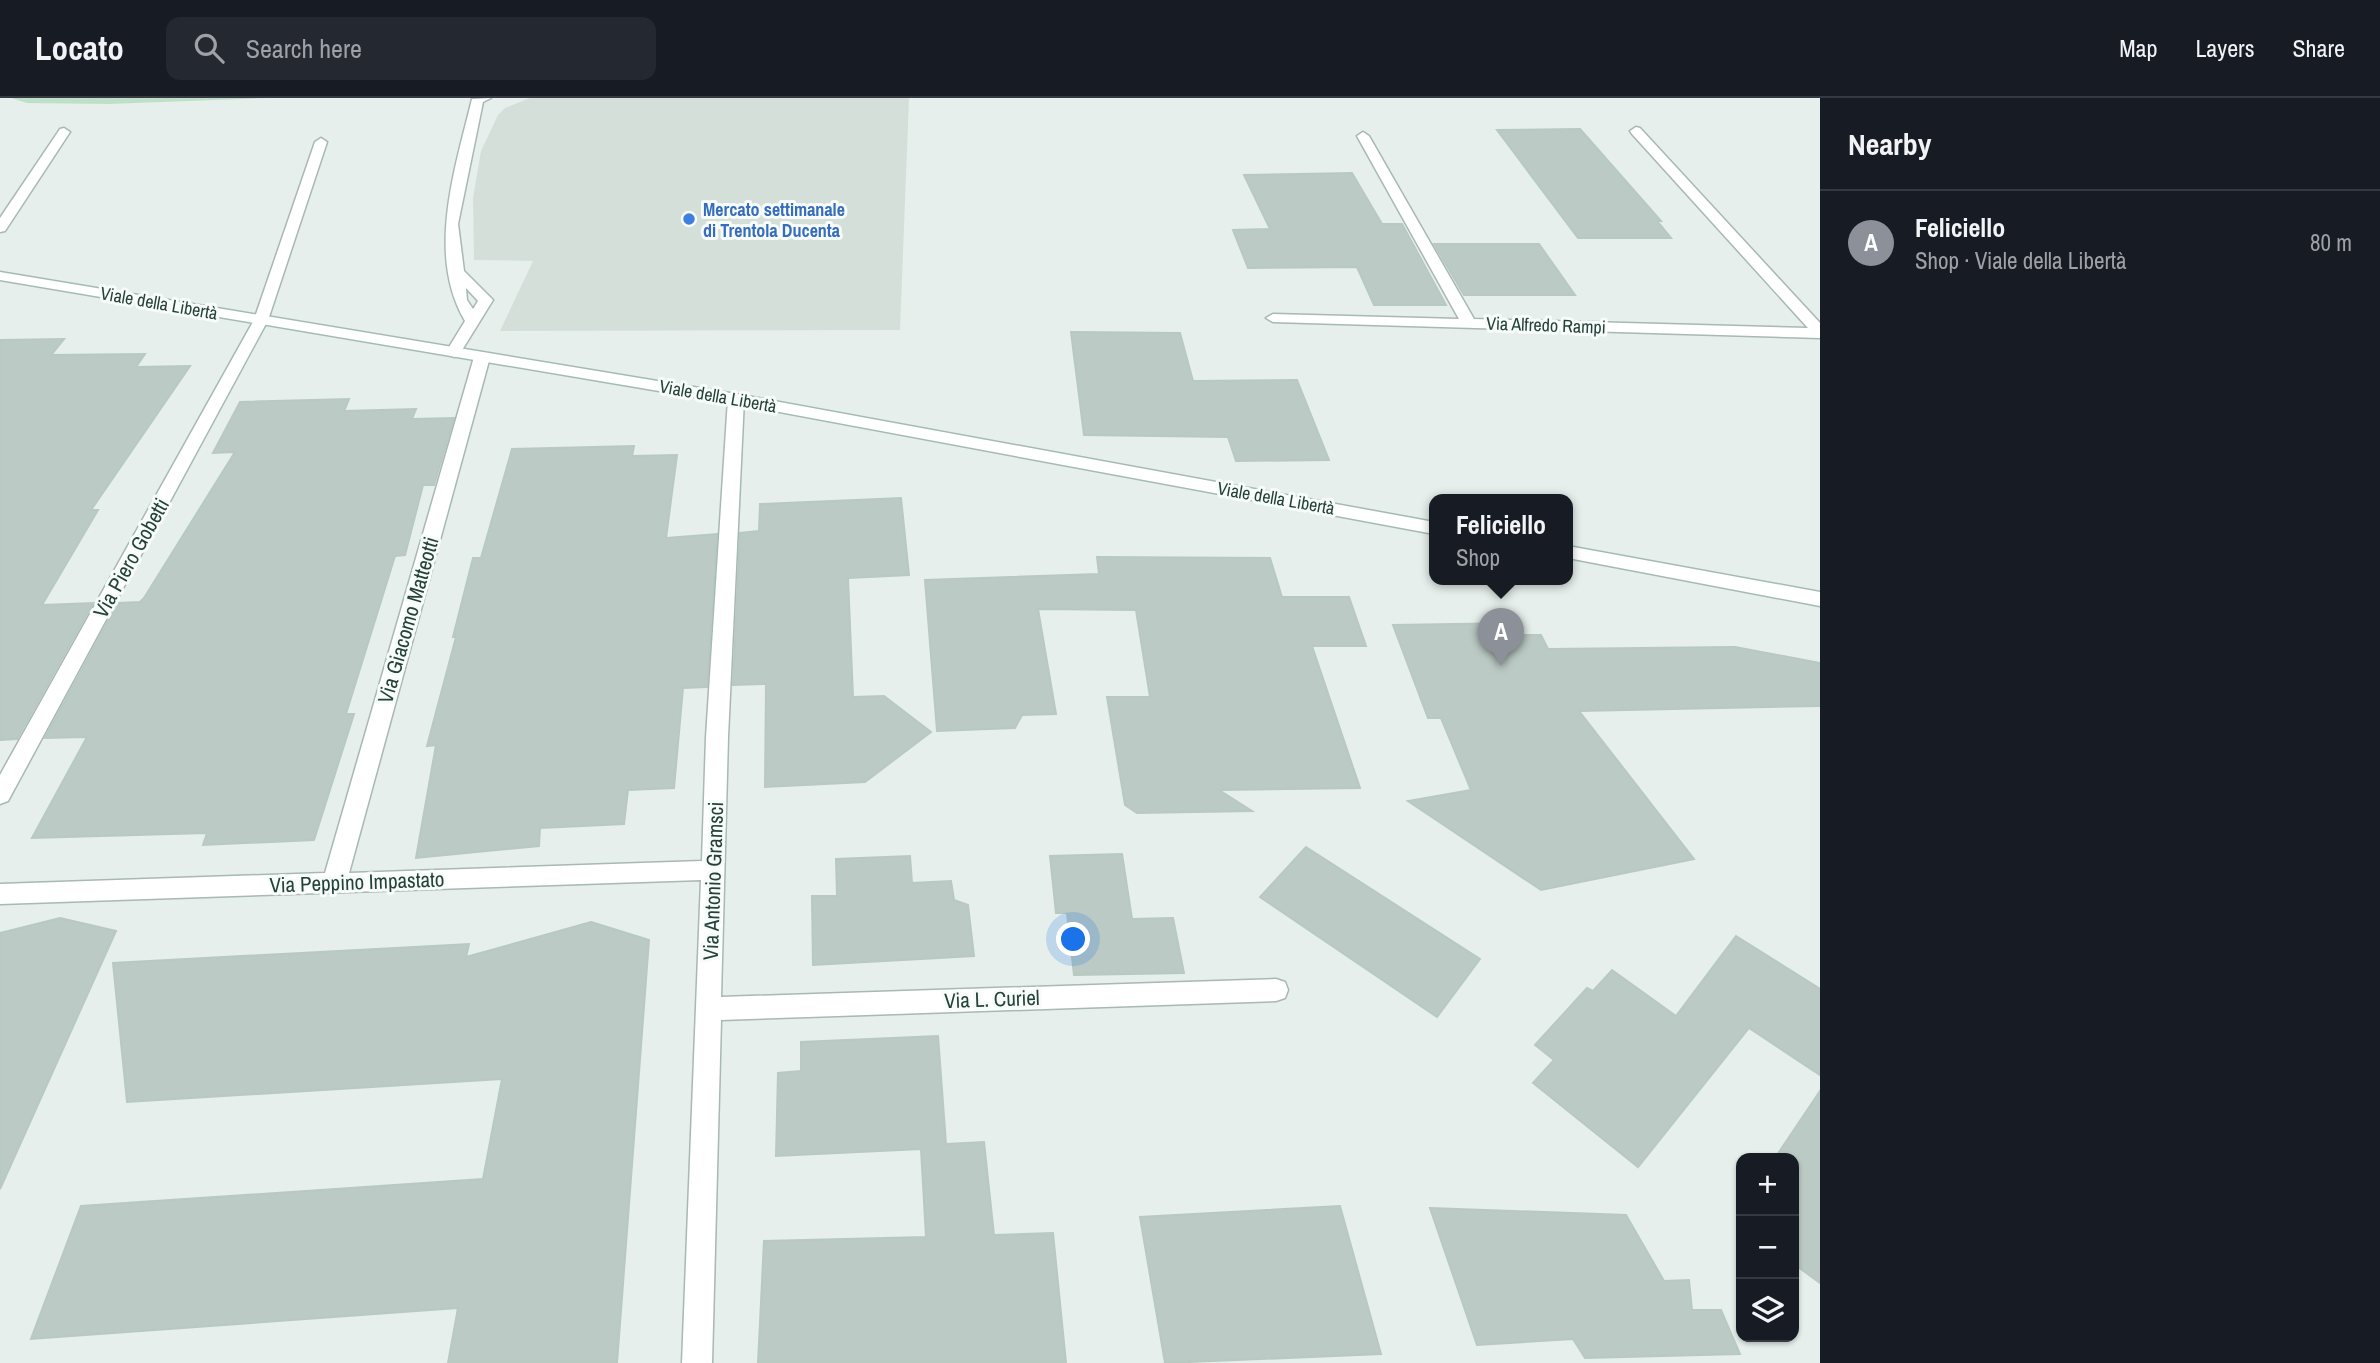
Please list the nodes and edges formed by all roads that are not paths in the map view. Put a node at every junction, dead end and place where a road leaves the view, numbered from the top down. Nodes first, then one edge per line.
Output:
1 (485, 98) edge
2 (1636, 131) dead end
3 (64, 132) dead end
4 (1363, 136) dead end
5 (321, 142) dead end
6 (0, 228) edge
7 (458, 273) junction
8 (0, 276) edge
9 (1273, 318) dead end
10 (261, 320) junction
11 (474, 323) junction
12 (1469, 323) junction
13 (1820, 332) edge
14 (454, 352) junction
15 (482, 357) junction
16 (736, 399) junction
17 (1429, 527) edge
18 (1573, 553) edge
19 (1820, 599) edge
20 (0, 795) edge
21 (713, 870) junction
22 (334, 883) junction
23 (0, 894) edge
24 (1276, 990) dead end
25 (709, 1009) junction
26 (697, 1363) edge

1 - 7 street
2 - 13 street
3 - 6 street
4 - 12 street
5 - 10 street, Via Piero Gobetti
7 - 11 street
7 - 11 street
8 - 10 street, Viale della Libertà
9 - 12 street, Via Alfredo Rampi
10 - 14 street, Viale della Libertà
10 - 20 street, Via Piero Gobetti
11 - 14 street
12 - 13 street, Via Alfredo Rampi
14 - 15 street, Viale della Libertà
15 - 16 street, Viale della Libertà
15 - 22 street, Via Giacomo Matteotti
16 - 17 street, Viale della Libertà
16 - 21 street, Via Antonio Gramsci
18 - 19 street
21 - 22 street, Via Peppino Impastato
21 - 25 street, Via Antonio Gramsci
22 - 23 street, Via Peppino Impastato
24 - 25 street, Via L. Curiel
25 - 26 street, Via Antonio Gramsci

